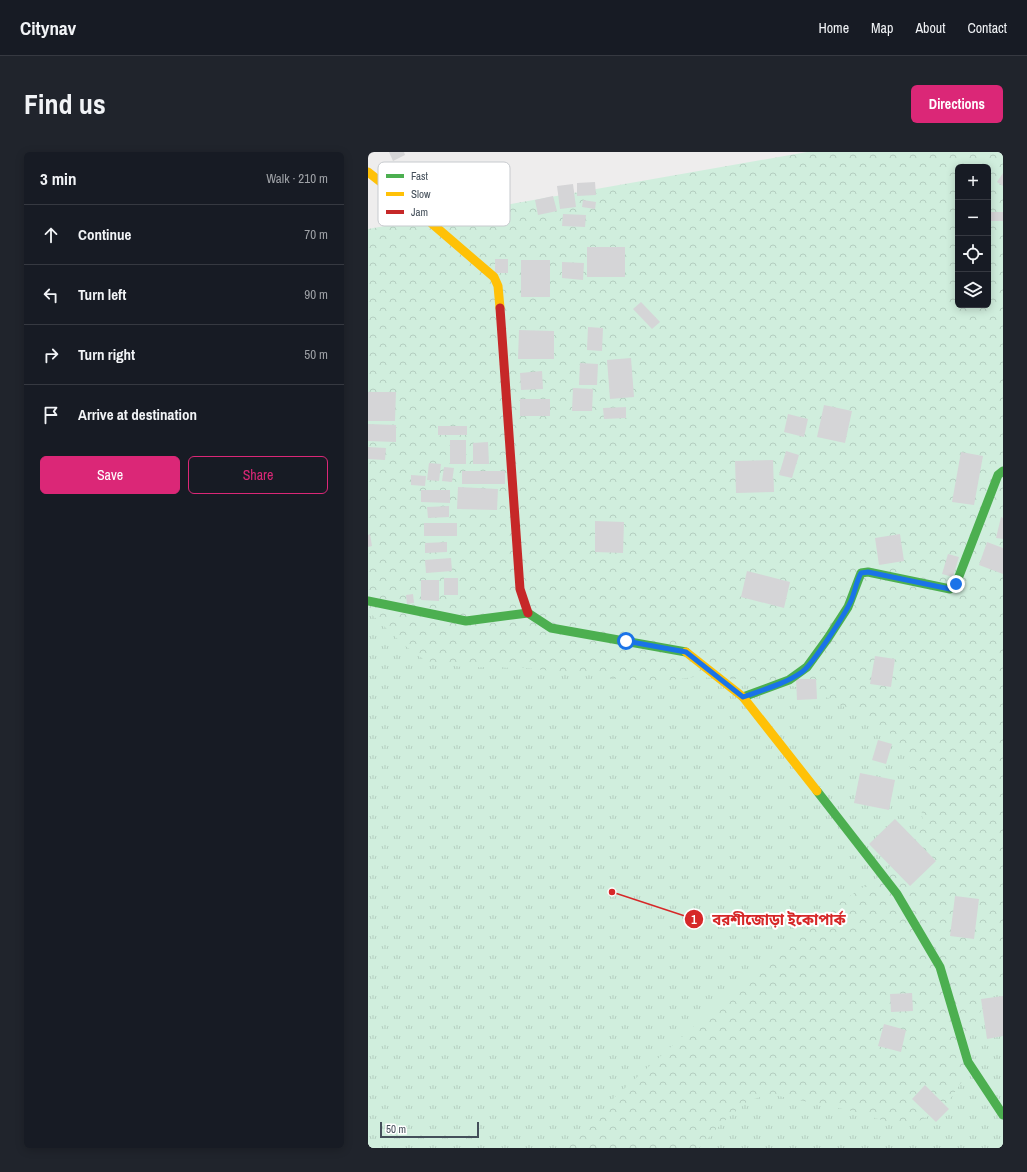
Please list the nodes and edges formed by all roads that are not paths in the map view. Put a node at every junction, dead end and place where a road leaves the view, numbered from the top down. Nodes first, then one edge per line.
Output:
1 (368, 172) edge
2 (378, 180) edge
3 (436, 226) edge
4 (1003, 471) edge
5 (368, 602) edge
6 (528, 613) junction
7 (743, 697) junction
8 (1003, 1115) edge

1 - 2 street
3 - 6 street
4 - 7 street
5 - 6 street
6 - 7 street
7 - 8 street

